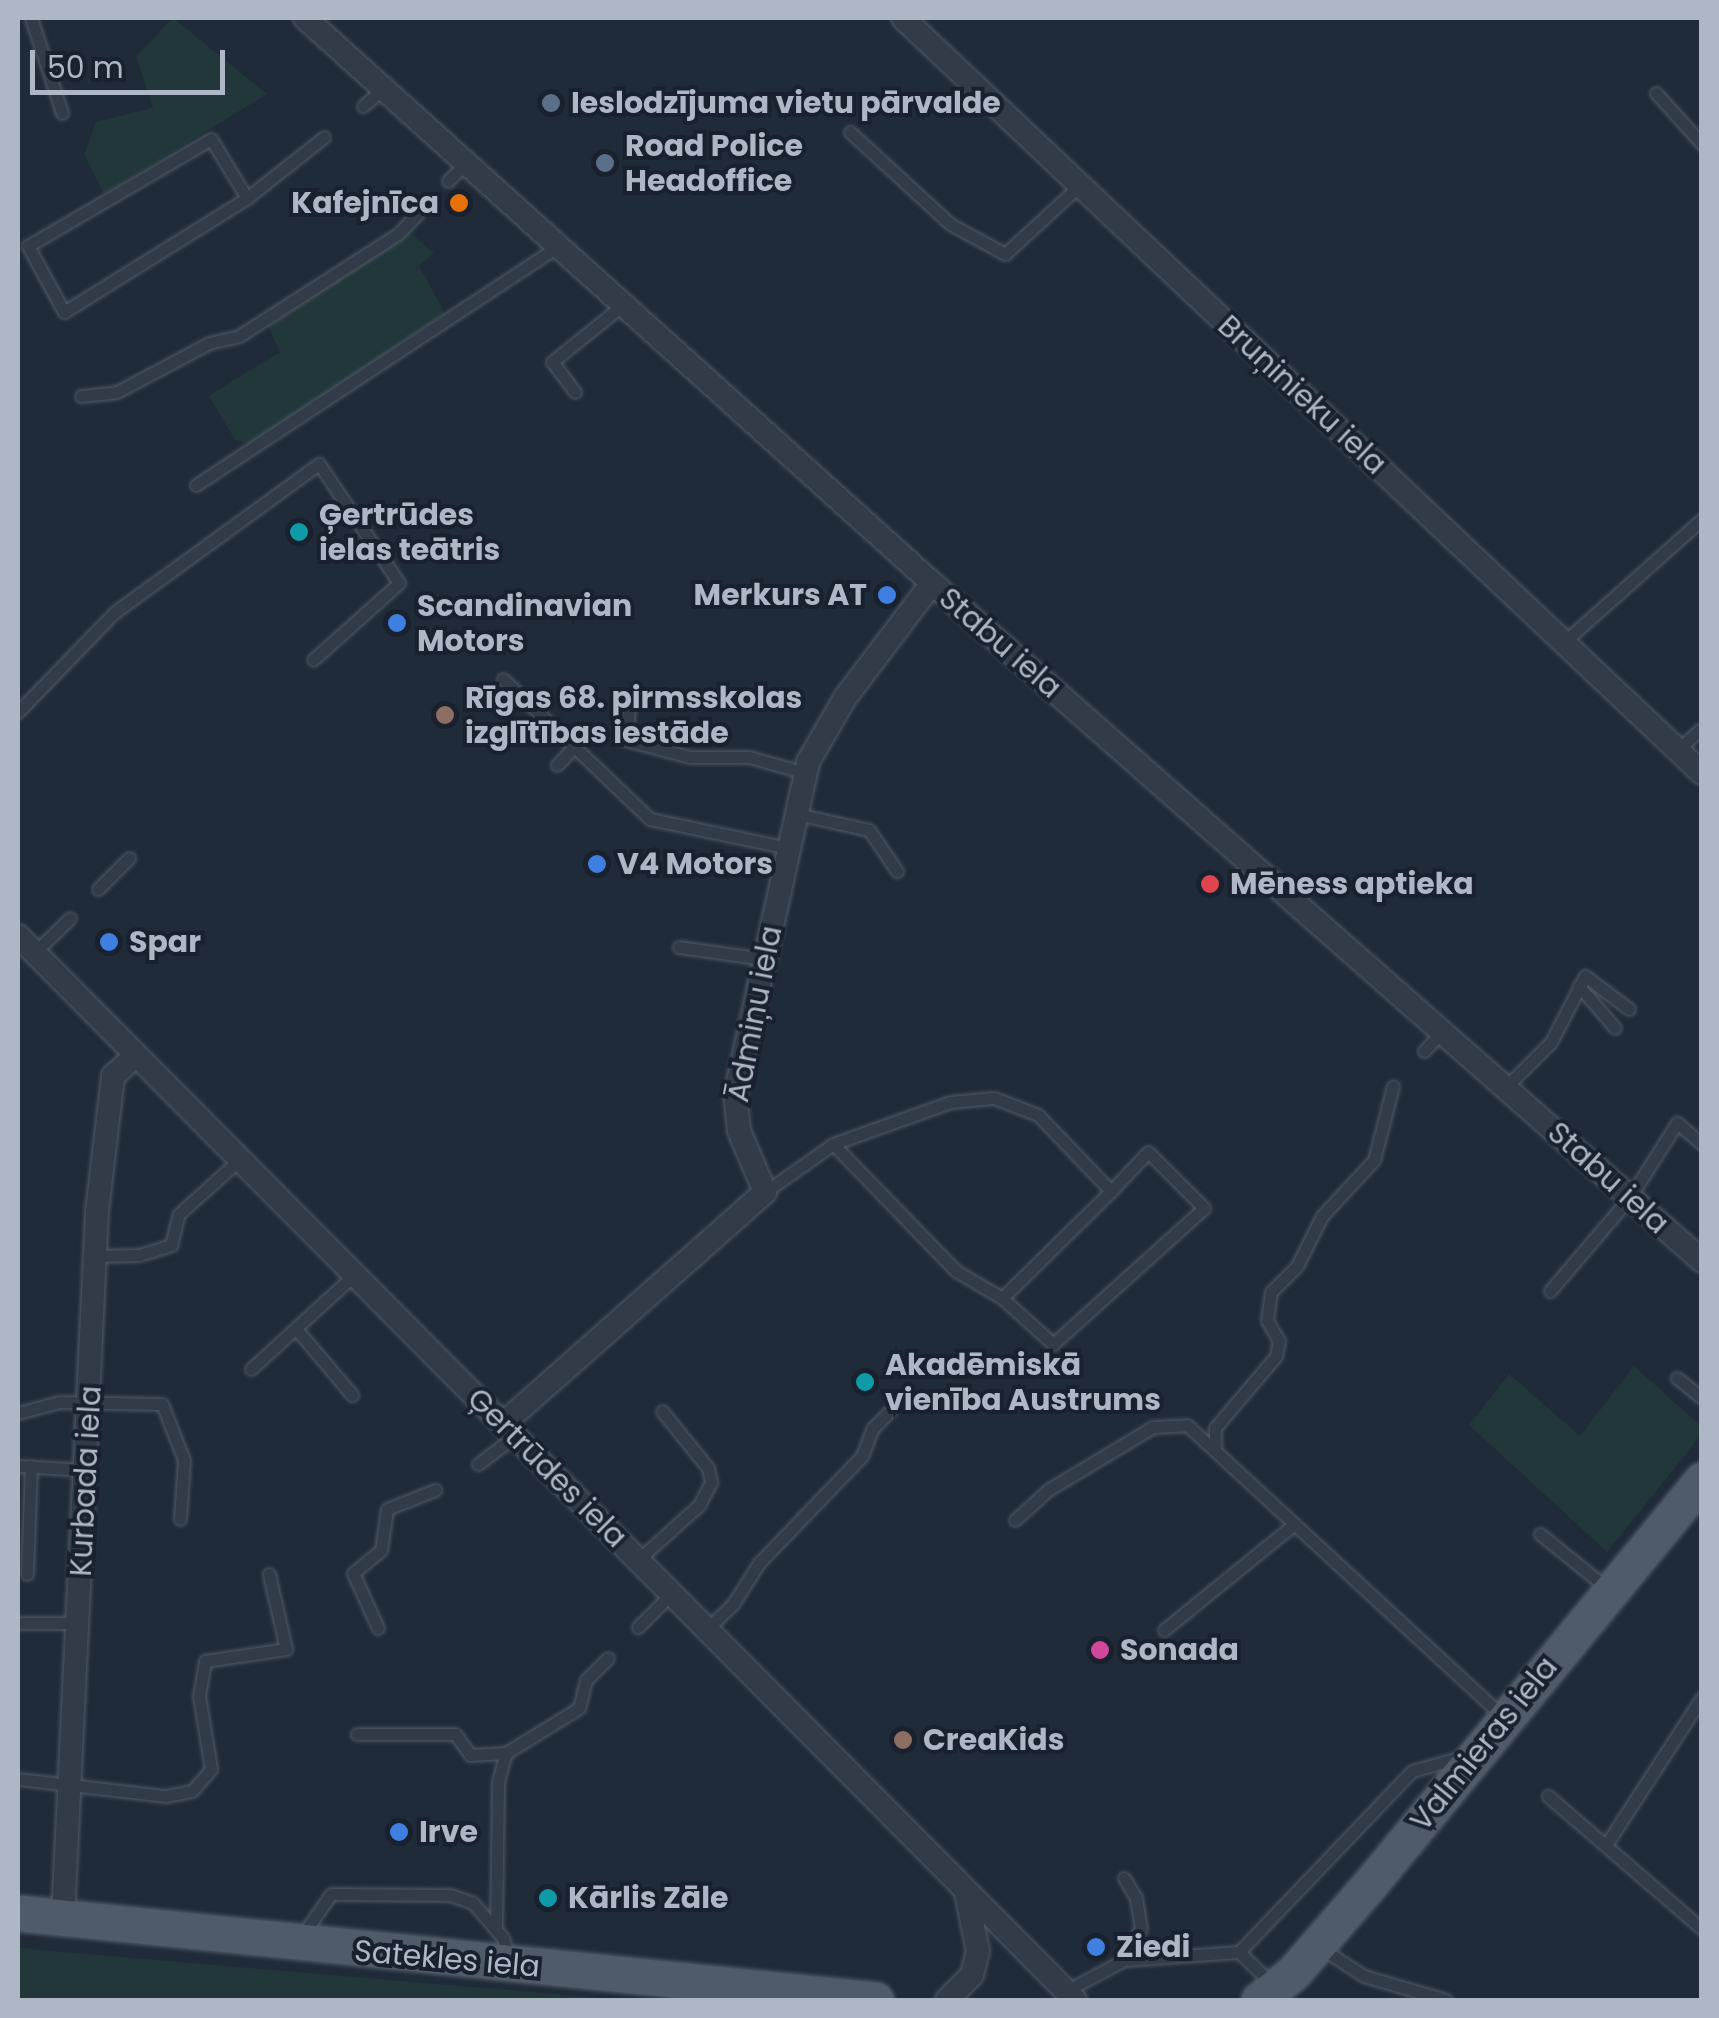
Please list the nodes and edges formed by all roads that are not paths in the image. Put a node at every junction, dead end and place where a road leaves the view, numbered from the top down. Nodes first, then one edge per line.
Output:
1 (30, 18) edge
2 (306, 18) edge
3 (903, 18) edge
4 (384, 88) junction
5 (1656, 93) dead end
6 (363, 106) dead end
7 (62, 112) dead end
8 (850, 132) dead end
9 (324, 137) dead end
10 (1702, 144) edge
11 (467, 162) junction
12 (448, 181) dead end
13 (1080, 185) junction
14 (247, 198) junction
15 (418, 213) dead end
16 (560, 245) junction
17 (625, 302) junction
18 (575, 392) dead end
19 (81, 396) dead end
20 (196, 485) dead end
21 (1702, 520) edge
22 (932, 583) junction
23 (1564, 643) junction
24 (314, 660) dead end
25 (503, 679) dead end
26 (630, 698) dead end
27 (18, 712) edge
28 (1702, 728) edge
29 (573, 748) junction
30 (1677, 750) junction
31 (557, 765) dead end
32 (806, 773) junction
33 (1702, 773) edge
34 (797, 814) junction
35 (789, 848) junction
36 (129, 858) dead end
37 (897, 872) dead end
38 (98, 889) dead end
39 (70, 918) dead end
40 (23, 945) edge
41 (678, 947) dead end
42 (764, 959) junction
43 (1578, 986) junction
44 (1629, 1009) dead end
45 (1615, 1028) dead end
46 (1443, 1030) junction
47 (1424, 1051) dead end
48 (136, 1055) junction
49 (1392, 1086) dead end
50 (1506, 1087) junction
51 (833, 1144) junction
52 (1702, 1144) edge
53 (240, 1159) junction
54 (1111, 1191) junction
55 (765, 1192) junction
56 (1630, 1197) junction
57 (95, 1256) junction
58 (1702, 1261) edge
59 (355, 1274) junction
60 (1550, 1291) dead end
61 (1002, 1298) junction
62 (298, 1332) junction
63 (251, 1369) dead end
64 (1677, 1378) dead end
65 (352, 1394) dead end
66 (1702, 1398) edge
67 (90, 1402) junction
68 (890, 1410) dead end
69 (662, 1412) dead end
70 (18, 1413) edge
71 (509, 1430) junction
72 (1215, 1450) junction
73 (478, 1464) dead end
74 (24, 1466) edge
75 (87, 1470) junction
76 (1702, 1480) edge
77 (435, 1490) dead end
78 (180, 1519) dead end
79 (1015, 1520) dead end
80 (1293, 1526) junction
81 (1540, 1534) dead end
82 (638, 1560) junction
83 (26, 1574) dead end
84 (268, 1574) dead end
85 (1610, 1591) junction
86 (672, 1593) junction
87 (18, 1621) edge
88 (79, 1623) junction
89 (638, 1627) dead end
90 (378, 1628) dead end
91 (708, 1628) junction
92 (1164, 1630) dead end
93 (608, 1658) dead end
94 (1702, 1696) edge
95 (1504, 1718) junction
96 (356, 1734) dead end
97 (506, 1754) junction
98 (1475, 1754) junction
99 (18, 1779) edge
100 (72, 1784) junction
101 (1548, 1796) dead end
102 (1606, 1846) junction
103 (1124, 1878) dead end
104 (965, 1890) junction
105 (18, 1913) edge
106 (64, 1917) junction
107 (496, 1929) junction
108 (1702, 1929) edge
109 (292, 1944) junction
110 (1317, 1945) junction
111 (1239, 1952) junction
112 (1124, 1960) junction
113 (510, 1965) junction
114 (1268, 1995) edge
115 (1071, 1996) edge
116 (876, 2000) edge
117 (948, 2000) edge
118 (1446, 2000) edge

1 - 7 lane
2 - 4 street, Stabu iela
3 - 13 street, Bruņinieku iela
4 - 6 lane
4 - 11 street, Stabu iela
5 - 10 lane
8 - 13 lane
9 - 14 lane
11 - 12 lane
11 - 16 street, Stabu iela
13 - 23 street, Bruņinieku iela
14 - 14 lane
15 - 19 lane
16 - 17 street, Stabu iela
16 - 20 lane
17 - 18 lane
17 - 22 street, Stabu iela
21 - 23 lane
22 - 32 street, Ādmiņu iela
22 - 46 street, Stabu iela
23 - 30 street, Bruņinieku iela
24 - 27 lane
25 - 29 lane
26 - 32 lane
28 - 30 lane
29 - 31 lane
29 - 35 lane
30 - 33 street, Bruņinieku iela
32 - 34 street, Ādmiņu iela
34 - 35 street, Ādmiņu iela
34 - 37 lane
35 - 42 street, Ādmiņu iela
36 - 38 lane
39 - 40 lane
40 - 48 street, Ģertrūdes iela
41 - 42 lane
42 - 55 street, Ādmiņu iela
43 - 44 lane
43 - 45 lane
43 - 50 lane
46 - 47 lane
46 - 50 street, Stabu iela
48 - 53 street, Ģertrūdes iela
48 - 57 street, Kurbada iela
49 - 72 lane
50 - 56 street, Stabu iela
51 - 54 lane
51 - 55 lane
51 - 61 lane
52 - 56 lane
53 - 57 lane
53 - 59 street, Ģertrūdes iela
54 - 61 lane
54 - 61 lane
55 - 71 street
56 - 58 street, Stabu iela
56 - 60 lane
57 - 67 street, Kurbada iela
59 - 62 lane
59 - 71 street, Ģertrūdes iela
62 - 63 lane
62 - 65 lane
64 - 66 lane
67 - 70 lane
67 - 75 street, Kurbada iela
67 - 78 lane
68 - 91 lane
69 - 82 lane
71 - 73 lane
71 - 82 street, Ģertrūdes iela
72 - 79 lane
72 - 80 lane
74 - 75 lane
74 - 83 lane
75 - 88 street, Kurbada iela
76 - 85 main road, Valmieras iela
77 - 90 lane
80 - 92 lane
80 - 95 lane
81 - 85 lane
82 - 86 street, Ģertrūdes iela
84 - 100 lane
85 - 95 main road, Valmieras iela
86 - 89 lane
86 - 91 street, Ģertrūdes iela
87 - 88 lane
88 - 100 street, Kurbada iela
91 - 104 street, Ģertrūdes iela
93 - 97 lane
94 - 102 lane
95 - 98 main road, Valmieras iela
96 - 97 lane
97 - 107 lane
98 - 110 main road, Valmieras iela
98 - 111 lane
99 - 100 lane
100 - 106 street, Kurbada iela
101 - 102 lane
102 - 108 lane
103 - 112 lane
104 - 115 street, Ģertrūdes iela
104 - 117 street
105 - 106 main road, Satekles iela
106 - 109 main road, Satekles iela
107 - 109 lane
107 - 113 lane
109 - 113 main road, Satekles iela
110 - 114 main road, Valmieras iela
110 - 118 lane
111 - 112 lane
111 - 114 lane
112 - 115 lane
113 - 116 main road, Satekles iela

